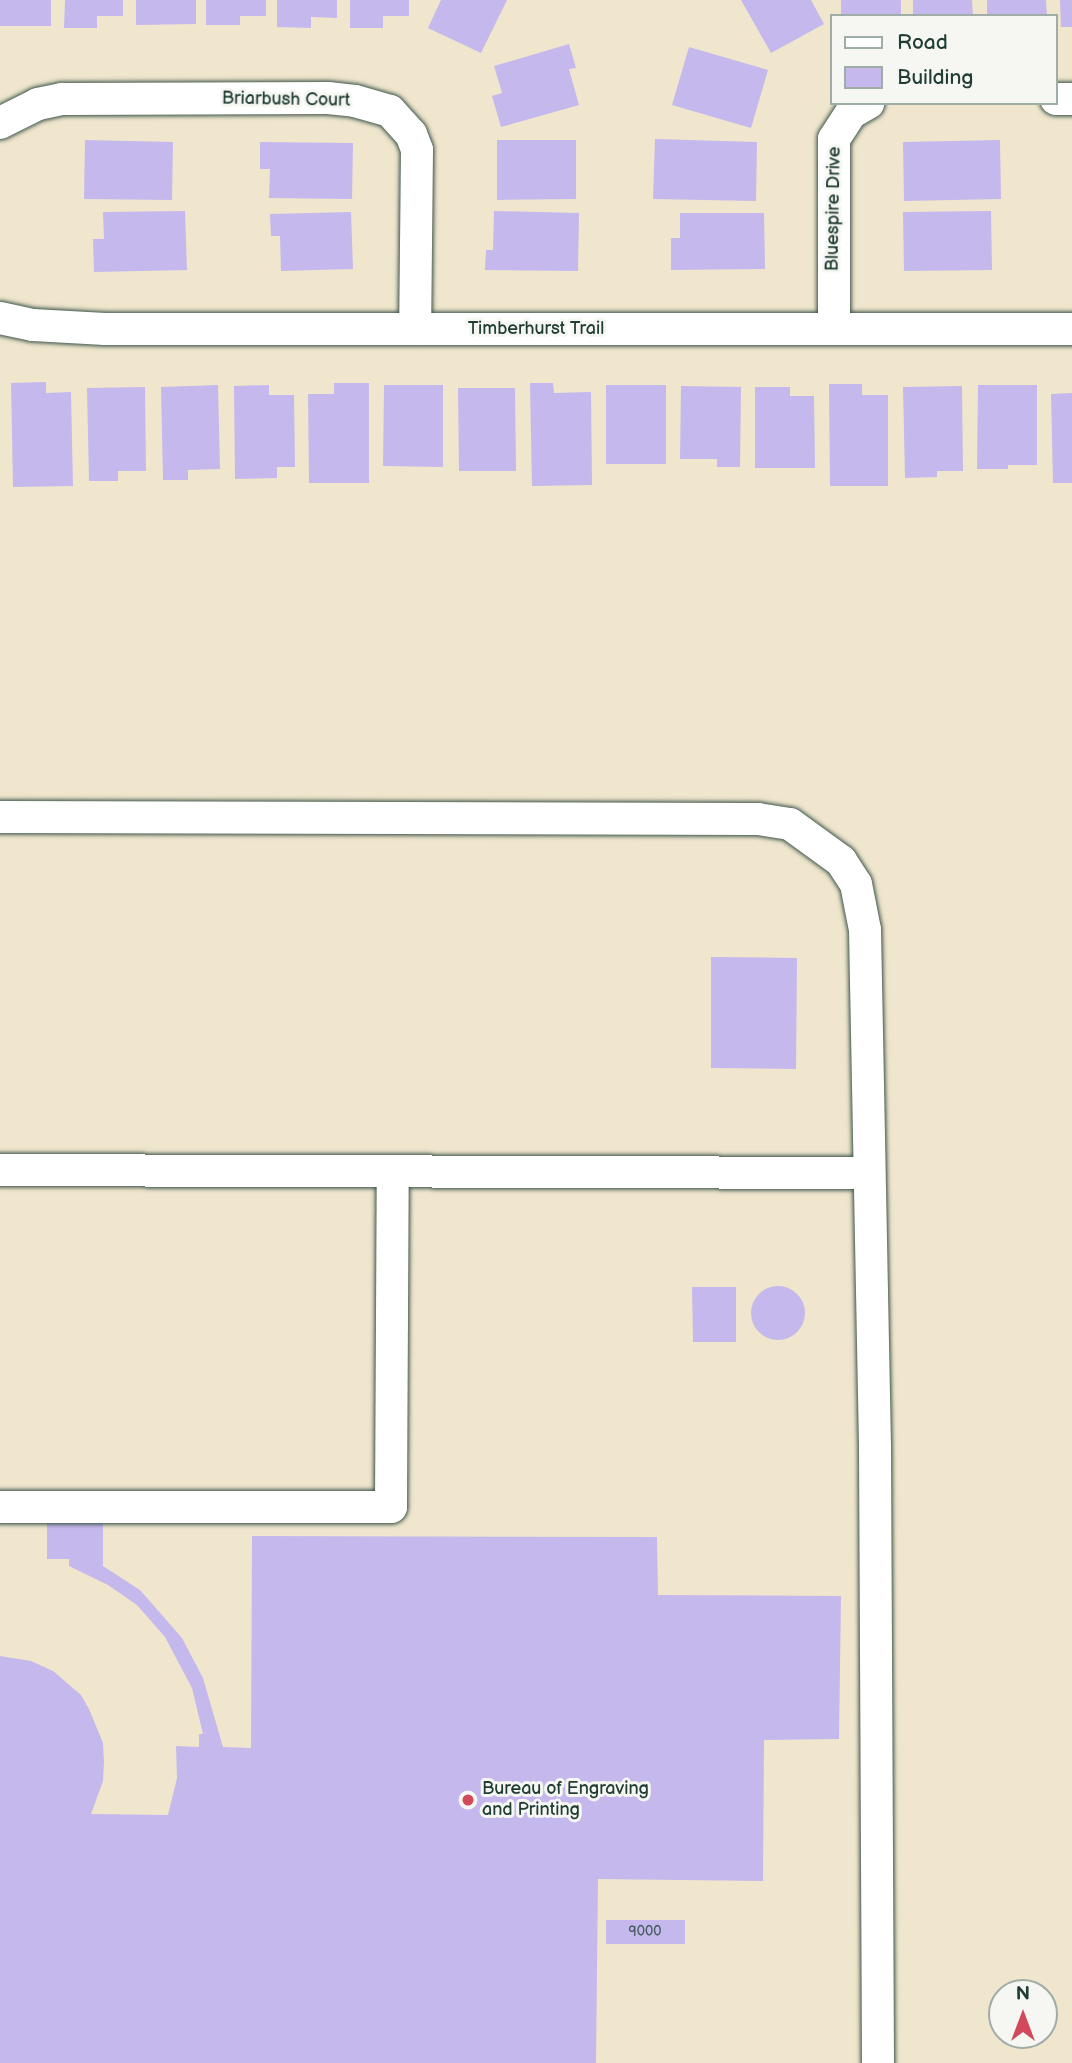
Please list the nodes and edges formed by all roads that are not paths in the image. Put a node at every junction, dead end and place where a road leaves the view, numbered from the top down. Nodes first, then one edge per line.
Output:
1 (865, 105) edge
2 (0, 123) edge
3 (0, 318) edge
4 (415, 329) junction
5 (834, 329) junction
6 (1072, 329) edge
7 (0, 817) edge
8 (0, 1170) edge
9 (393, 1171) junction
10 (868, 1173) junction
11 (0, 1507) edge
12 (878, 2063) edge

1 - 5 street, Bluespire Drive
2 - 4 street, Briarbush Court
3 - 4 street, Timberhurst Trail
4 - 5 street, Timberhurst Trail
5 - 6 street, Timberhurst Trail
7 - 10 street
8 - 9 street
9 - 10 street
9 - 11 street
10 - 12 street

